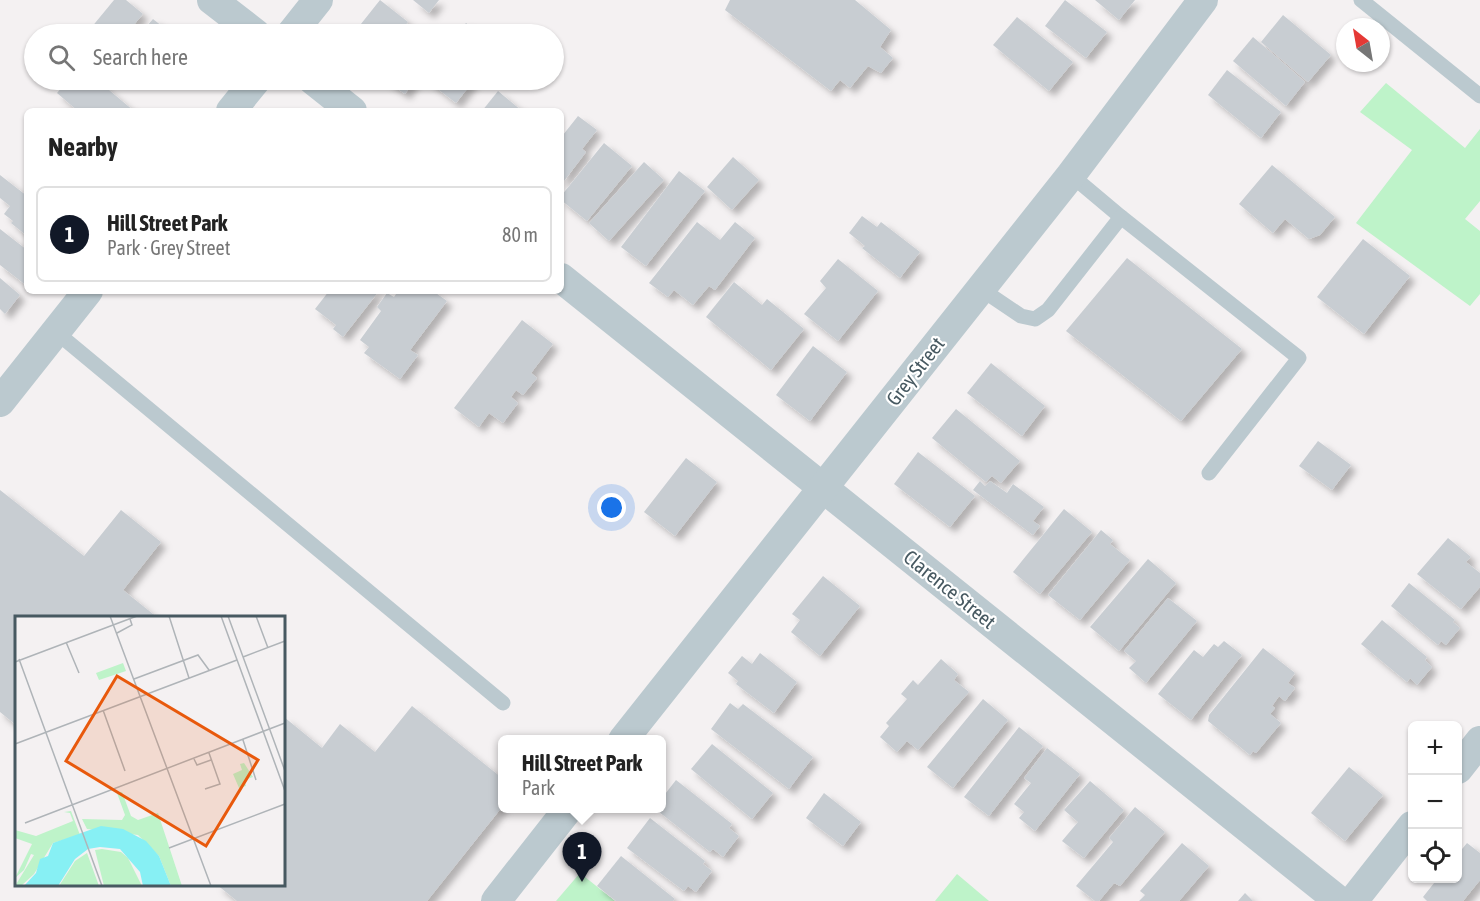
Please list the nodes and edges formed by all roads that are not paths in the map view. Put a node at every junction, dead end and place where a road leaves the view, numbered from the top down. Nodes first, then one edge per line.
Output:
1 (212, 0) edge
2 (318, 0) edge
3 (1203, 0) edge
4 (1361, 0) edge
5 (243, 24) edge
6 (299, 24) edge
7 (248, 90) edge
8 (325, 90) edge
9 (1480, 96) edge
10 (233, 108) edge
11 (348, 108) edge
12 (1071, 175) junction
13 (1121, 217) junction
14 (564, 280) edge
15 (981, 289) junction
16 (86, 294) edge
17 (56, 332) junction
18 (0, 402) edge
19 (1209, 472) dead end
20 (823, 487) junction
21 (503, 703) dead end
22 (627, 735) edge
23 (1480, 741) edge
24 (1462, 764) edge
25 (565, 813) edge
26 (1411, 829) edge
27 (496, 901) edge
28 (1339, 901) edge
29 (1353, 901) edge

1 - 5 street
2 - 6 street
3 - 12 street, Grey Street
4 - 9 lane
7 - 10 street
8 - 11 street
12 - 13 lane
12 - 15 street, Grey Street
13 - 15 lane
13 - 19 lane
14 - 20 street, Clarence Street
15 - 20 street, Grey Street
16 - 17 street
17 - 18 street
17 - 21 lane
20 - 22 street, Grey Street
20 - 28 street, Clarence Street
23 - 24 street
25 - 27 street
26 - 29 street

